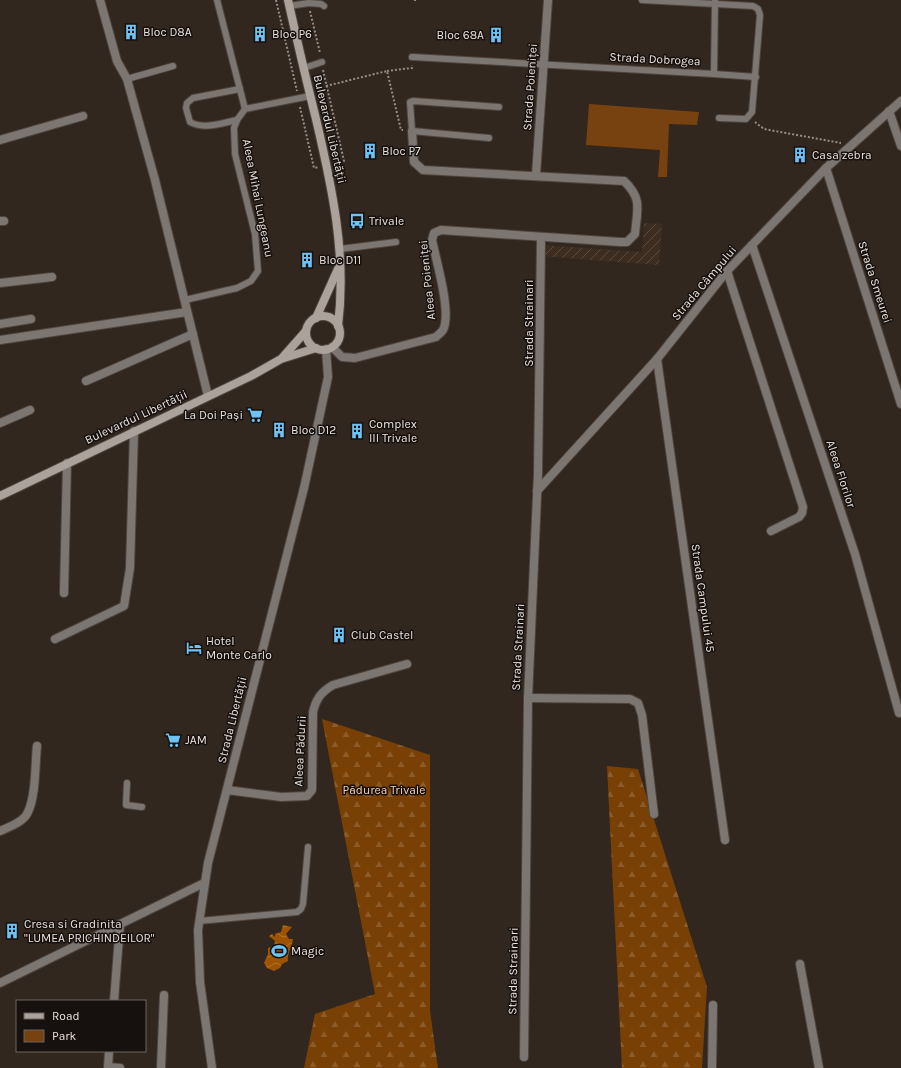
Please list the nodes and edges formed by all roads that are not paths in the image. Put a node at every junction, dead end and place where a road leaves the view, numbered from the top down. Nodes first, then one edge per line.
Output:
1 (100, 0) edge
2 (217, 0) edge
3 (548, 0) edge
4 (642, 0) edge
5 (716, 2) edge
6 (289, 3) edge
7 (324, 6) dead end
8 (412, 57) road end
9 (322, 62) dead end
10 (544, 64) junction
11 (174, 66) dead end
12 (304, 68) junction
13 (714, 74) junction
14 (756, 77) junction
15 (127, 79) junction
16 (240, 89) junction
17 (310, 96) junction
18 (901, 101) edge
19 (499, 107) dead end
20 (245, 109) junction
21 (889, 111) junction
22 (83, 116) dead end
23 (719, 118) dead end
24 (237, 120) junction
25 (412, 131) junction
26 (489, 138) dead end
27 (0, 140) edge
28 (901, 146) edge
29 (826, 168) junction
30 (536, 175) junction
31 (541, 238) junction
32 (396, 242) dead end
33 (752, 245) junction
34 (340, 249) junction
35 (340, 264) junction
36 (727, 271) junction
37 (52, 277) dead end
38 (0, 283) edge
39 (185, 300) junction
40 (188, 312) junction
41 (316, 318) junction
42 (31, 319) dead end
43 (0, 324) edge
44 (338, 326) junction
45 (306, 331) junction
46 (193, 334) junction
47 (0, 340) edge
48 (316, 348) junction
49 (329, 348) junction
50 (281, 359) junction
51 (657, 360) junction
52 (86, 380) dead end
53 (208, 396) junction
54 (901, 404) edge
55 (30, 410) dead end
56 (0, 423) edge
57 (134, 431) junction
58 (67, 463) junction
59 (537, 491) junction
60 (0, 496) edge
61 (771, 531) dead end
62 (64, 593) dead end
63 (55, 639) dead end
64 (407, 664) dead end
65 (528, 698) junction
66 (899, 713) dead end
67 (37, 746) dead end
68 (127, 783) dead end
69 (227, 790) junction
70 (142, 807) dead end
71 (654, 814) dead end
72 (0, 831) edge
73 (724, 840) dead end
74 (308, 847) dead end
75 (204, 883) junction
76 (199, 921) junction
77 (120, 924) junction
78 (800, 964) dead end
79 (0, 983) edge
80 (164, 995) dead end
81 (114, 1000) edge
82 (713, 1005) dead end
83 (109, 1052) edge
84 (524, 1057) dead end
85 (108, 1067) edge
86 (120, 1068) edge
87 (161, 1068) edge
88 (212, 1068) edge
89 (712, 1068) edge
90 (819, 1068) edge

1 - 15 street
2 - 16 lane
3 - 10 street, Strada Poieniței
4 - 5 lane
5 - 13 lane, Strada Dobrogea
5 - 14 lane
6 - 7 lane
6 - 12 main road, Bulevardul Libertății
8 - 10 lane, Strada Dobrogea
9 - 12 lane
10 - 13 lane, Strada Dobrogea
10 - 30 street, Strada Poieniței
11 - 15 lane
12 - 17 main road, Bulevardul Libertății
13 - 14 lane
14 - 23 lane
15 - 39 street
16 - 20 lane
16 - 24 lane
17 - 20 lane
17 - 34 main road, Bulevardul Libertății
18 - 21 street, Strada Câmpului
19 - 25 lane
20 - 24 lane, Aleea Mihai Lungeanu
21 - 28 street
21 - 29 street, Strada Câmpului
22 - 27 street
24 - 39 lane, Aleea Mihai Lungeanu
25 - 26 lane
25 - 30 street
29 - 33 street, Strada Câmpului
29 - 54 street, Strada Smeurei
30 - 31 street, Aleea Poieniței
31 - 49 street, Aleea Poieniței
31 - 59 street, Strada Strainari
32 - 34 lane
33 - 36 street, Strada Câmpului
33 - 66 street, Aleea Florilor
34 - 35 main road, Bulevardul Libertății
35 - 41 main road, Bulevardul Libertății
35 - 44 main road, Bulevardul Libertății
36 - 51 street, Strada Câmpului
36 - 61 street
37 - 38 street
39 - 40 street
40 - 46 street
40 - 47 street
41 - 44 main road
41 - 45 main road
42 - 43 street
44 - 49 main road
45 - 48 main road
45 - 50 main road, Bulevardul Libertății
46 - 52 street
46 - 53 street
48 - 49 main road
48 - 50 main road, Bulevardul Libertății
49 - 69 street, Strada Libertății
50 - 53 main road, Bulevardul Libertății
51 - 59 street, Strada Câmpului
51 - 73 street, Strada Campului 45
53 - 57 main road, Bulevardul Libertății
55 - 56 street
57 - 58 main road, Bulevardul Libertății
57 - 63 street
58 - 60 main road, Bulevardul Libertății
58 - 62 street
59 - 65 street, Strada Strainari
64 - 69 street, Aleea Pădurii
65 - 71 street
65 - 84 street, Strada Strainari
67 - 72 street
68 - 70 lane
69 - 75 street, Strada Libertății
74 - 76 lane
75 - 76 street, Strada Libertății
75 - 77 street
76 - 88 street, Strada Libertății
77 - 79 street
77 - 81 street
78 - 90 street
80 - 87 street
82 - 89 street
83 - 85 street
85 - 86 street

